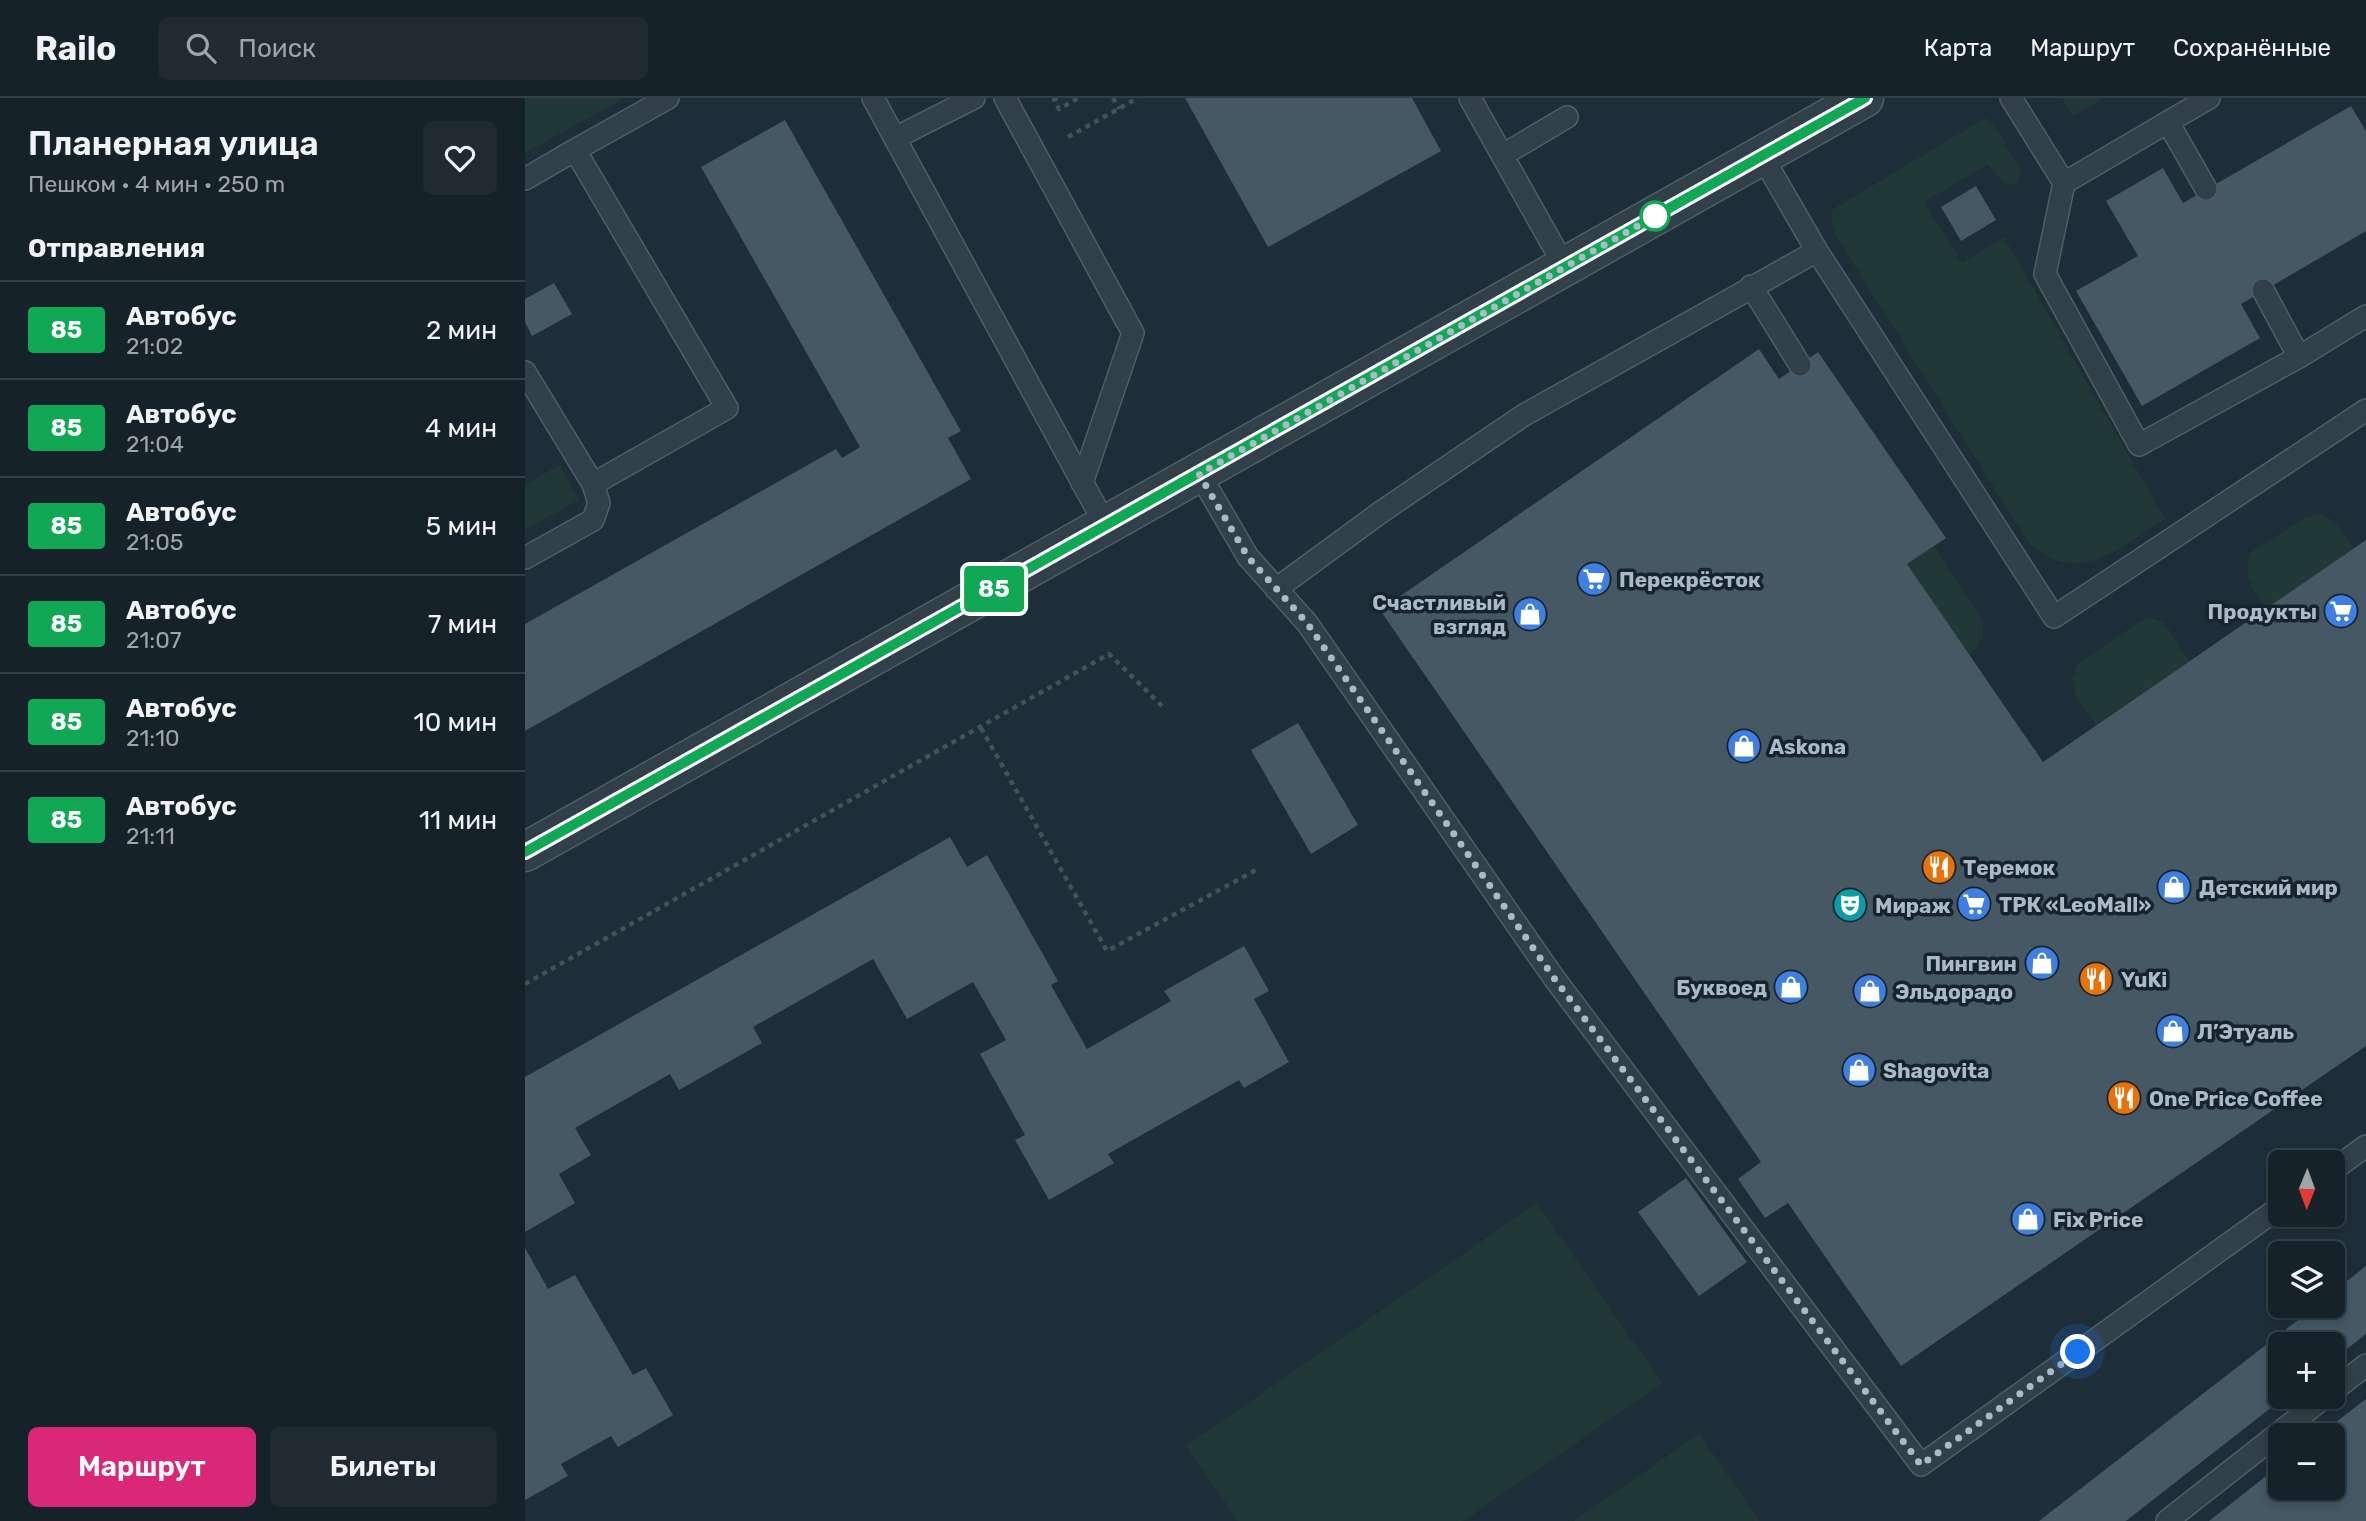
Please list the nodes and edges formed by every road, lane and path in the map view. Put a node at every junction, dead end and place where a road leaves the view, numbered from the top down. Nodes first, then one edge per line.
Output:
1 (668, 98) edge
2 (873, 98) edge
3 (974, 98) edge
4 (1005, 98) edge
5 (1057, 98) edge
6 (1078, 98) edge
7 (1113, 98) edge
8 (1138, 98) edge
9 (1470, 98) edge
10 (1864, 98) edge
11 (2011, 98) edge
12 (2209, 98) edge
13 (1119, 109) junction
14 (1567, 117) dead end
15 (2168, 122) junction
16 (895, 138) junction
17 (575, 150) junction
18 (1036, 155) junction
19 (1503, 155) junction
20 (1762, 156) junction
21 (525, 179) edge
22 (2064, 183) junction
23 (2206, 189) dead end
24 (1817, 251) junction
25 (1565, 267) junction
26 (1751, 286) junction
27 (2263, 290) dead end
28 (2366, 316) edge
29 (2299, 357) junction
30 (1800, 365) dead end
31 (525, 372) edge
32 (2366, 410) edge
33 (1199, 474) junction
34 (1082, 483) junction
35 (593, 484) junction
36 (1106, 526) junction
37 (525, 558) edge
38 (1276, 589) junction
39 (1163, 706) dead end
40 (981, 728) junction
41 (525, 852) edge
42 (1256, 870) dead end
43 (525, 984) edge
44 (2366, 1146) edge
45 (2345, 1161) edge
46 (2268, 1216) edge
47 (2366, 1365) edge
48 (2345, 1382) edge
49 (2309, 1409) edge
50 (2167, 1521) edge

1 - 17 lane
2 - 16 lane
3 - 16 lane
4 - 18 lane
5 - 6 path
7 - 13 path
8 - 13 path
9 - 19 lane
10 - 20 street
11 - 22 lane
12 - 15 lane
13 - 18 path
14 - 19 lane
15 - 22 lane
15 - 23 lane
16 - 34 lane
17 - 21 lane
17 - 35 lane
18 - 34 lane
19 - 25 lane
20 - 24 lane
20 - 25 street
22 - 29 lane
24 - 26 lane
24 - 32 lane
25 - 33 street
26 - 30 lane
26 - 38 lane
27 - 29 lane
28 - 29 lane
31 - 35 lane
33 - 36 street
33 - 38 lane
34 - 36 lane
35 - 37 lane
36 - 41 street
38 - 46 lane
39 - 40 path
40 - 42 path
40 - 43 path
44 - 45 lane
47 - 48 lane
49 - 50 lane

